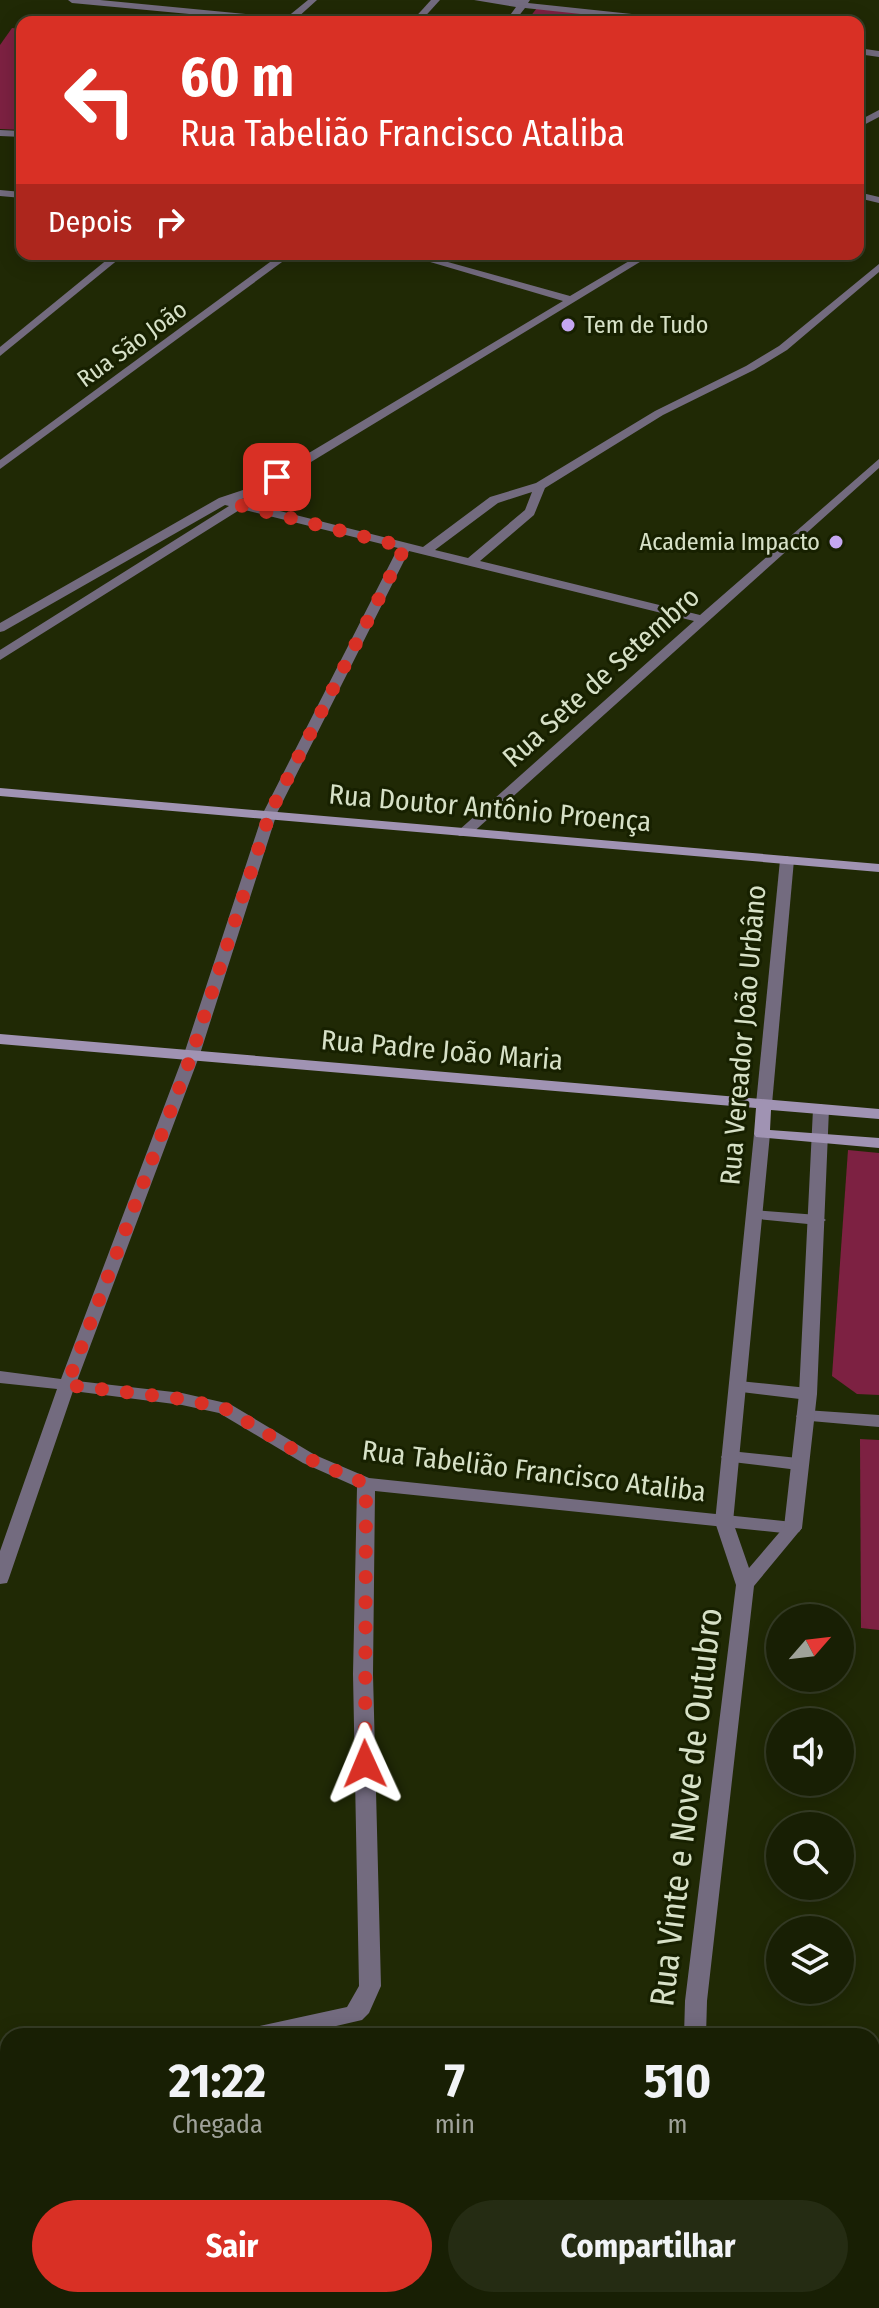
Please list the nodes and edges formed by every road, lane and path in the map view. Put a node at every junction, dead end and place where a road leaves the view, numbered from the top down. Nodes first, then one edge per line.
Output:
1 (72, 0) edge
2 (150, 0) edge
3 (313, 0) edge
4 (436, 0) edge
5 (478, 0) edge
6 (524, 2) edge
7 (141, 7) junction
8 (236, 16) edge
9 (294, 16) edge
10 (421, 16) edge
11 (625, 16) edge
12 (113, 260) edge
13 (280, 260) edge
14 (441, 260) edge
15 (638, 260) edge
16 (879, 267) edge
17 (572, 300) junction
18 (0, 353) edge
19 (879, 462) edge
20 (0, 466) edge
21 (540, 486) junction
22 (256, 490) junction
23 (223, 501) junction
24 (239, 505) junction
25 (405, 547) junction
26 (424, 552) junction
27 (471, 562) junction
28 (77, 584) junction
29 (100, 591) junction
30 (701, 619) junction
31 (0, 628) edge
32 (0, 656) edge
33 (0, 792) edge
34 (270, 813) junction
35 (464, 833) junction
36 (787, 860) junction
37 (879, 868) edge
38 (0, 1039) edge
39 (192, 1054) junction
40 (764, 1104) junction
41 (821, 1109) junction
42 (879, 1114) edge
43 (762, 1134) junction
44 (819, 1138) junction
45 (879, 1143) edge
46 (754, 1215) junction
47 (818, 1220) junction
48 (0, 1377) edge
49 (67, 1385) junction
50 (739, 1387) junction
51 (808, 1394) junction
52 (805, 1416) junction
53 (879, 1421) edge
54 (730, 1457) junction
55 (798, 1464) junction
56 (366, 1484) junction
57 (724, 1522) junction
58 (793, 1528) junction
59 (0, 1578) edge
60 (745, 1585) junction
61 (293, 2028) edge
62 (695, 2028) edge

1 - 7 street
2 - 7 street
3 - 9 street
4 - 10 street
5 - 6 street
6 - 11 street
7 - 8 street
12 - 18 street
13 - 20 street, Rua São João
14 - 17 street
15 - 17 street
16 - 21 street
17 - 22 street
19 - 30 street, Rua Sete de Setembro
21 - 26 street
21 - 27 street
22 - 23 street
22 - 24 street
23 - 24 street
23 - 28 street
24 - 25 street
24 - 29 street
25 - 26 street
25 - 34 street
26 - 27 street
27 - 30 street
28 - 29 street
28 - 31 street
29 - 32 street
30 - 35 street, Rua Sete de Setembro
33 - 34 main road, Rua Doutor Antônio Proença
34 - 35 main road, Rua Doutor Antônio Proença
34 - 39 street
35 - 36 main road, Rua Doutor Antônio Proença
36 - 37 main road, Rua Doutor Antônio Proença
36 - 40 street, Rua Vereador João Urbâno
38 - 39 main road, Rua Padre João Maria
39 - 40 main road, Rua Padre João Maria
39 - 49 street
40 - 41 main road, Rua Padre João Maria
40 - 43 main road, Rua Vereador João Urbâno
41 - 42 main road, Rua Padre João Maria
41 - 44 street
43 - 44 main road
43 - 46 street, Rua Vereador João Urbâno
44 - 45 main road
44 - 47 street
46 - 47 street, Rua Vereador João Urbâno
46 - 50 street, Rua Vereador João Urbâno
47 - 51 street
48 - 49 street, Rua Tabelião Francisco Ataliba
49 - 56 street, Rua Tabelião Francisco Ataliba
49 - 59 street
50 - 51 street
50 - 54 street, Rua Vereador João Urbâno
51 - 52 street
52 - 53 street
52 - 55 street
54 - 55 street
54 - 57 street, Rua Vereador João Urbâno
55 - 58 street
56 - 57 street, Rua Tabelião Francisco Ataliba
56 - 61 street
57 - 58 street, Rua Tabelião Francisco Ataliba
57 - 60 street, Rua Vinte e Nove de Outubro
58 - 60 street, Rua Vinte e Nove de Outubro
60 - 62 street, Rua Vinte e Nove de Outubro

